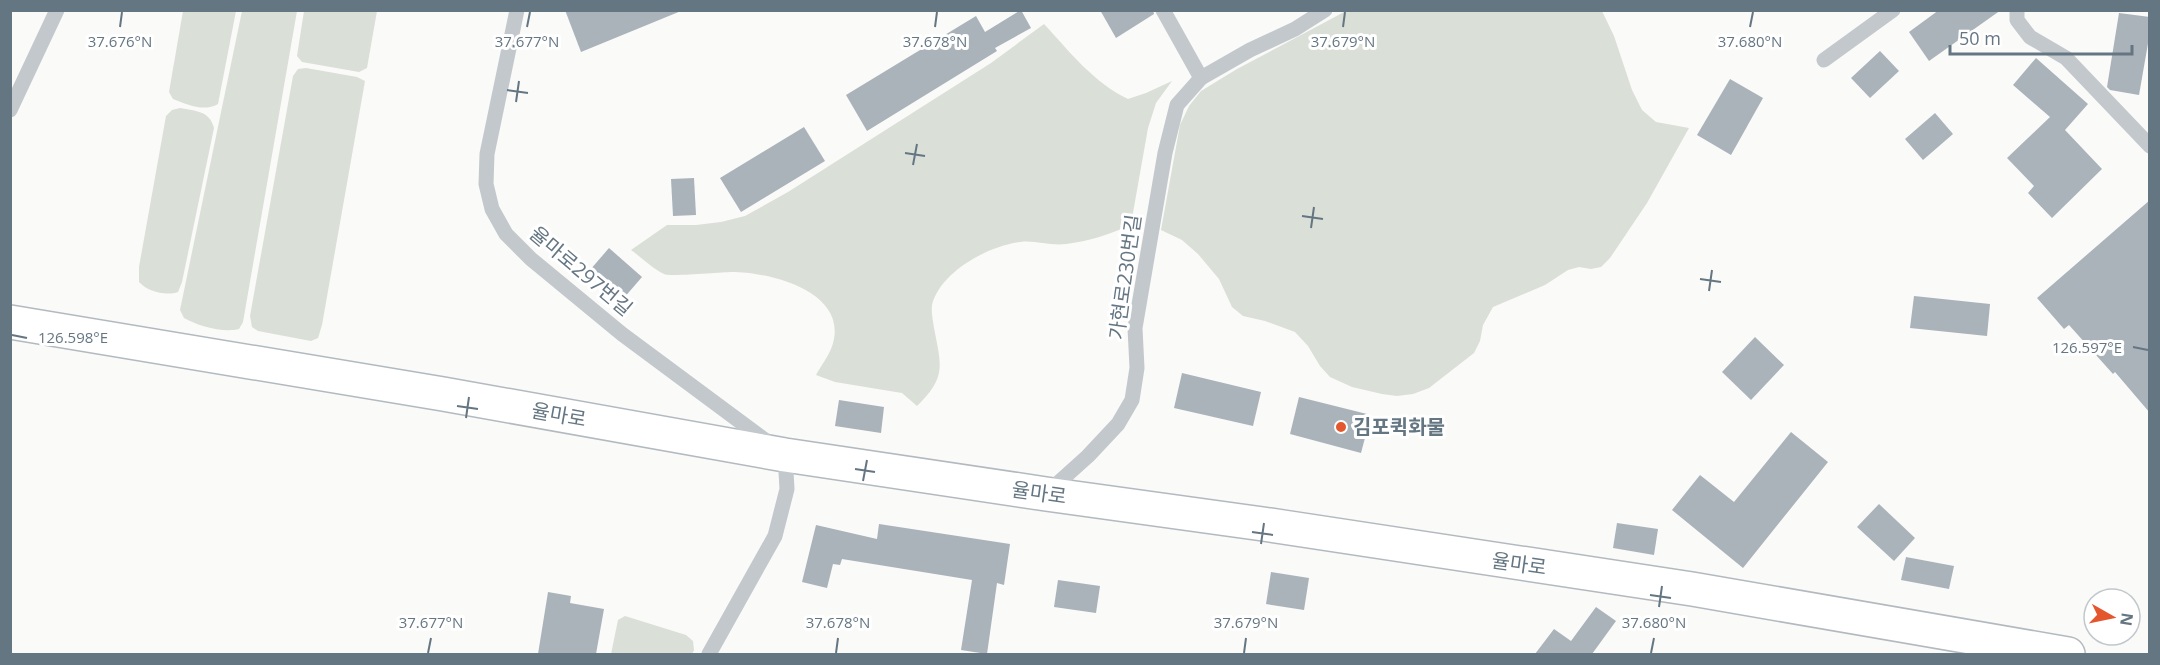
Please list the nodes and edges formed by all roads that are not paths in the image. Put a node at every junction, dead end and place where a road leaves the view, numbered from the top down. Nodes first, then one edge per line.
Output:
1 (57, 10) edge
2 (517, 10) edge
3 (1163, 10) edge
4 (1325, 10) edge
5 (1893, 10) edge
6 (2017, 10) edge
7 (1824, 60) dead end
8 (1201, 78) junction
9 (10, 110) edge
10 (2150, 146) edge
11 (10, 322) edge
12 (785, 455) junction
13 (1046, 494) junction
14 (709, 654) edge
15 (2068, 654) edge

1 - 9 lane
2 - 12 lane, 율마로297번길
3 - 8 lane
4 - 8 lane, 가현로230번길
5 - 7 lane
6 - 10 lane
8 - 13 lane, 가현로230번길
11 - 12 street, 율마로
12 - 13 street, 율마로
12 - 14 lane
13 - 15 street, 율마로

